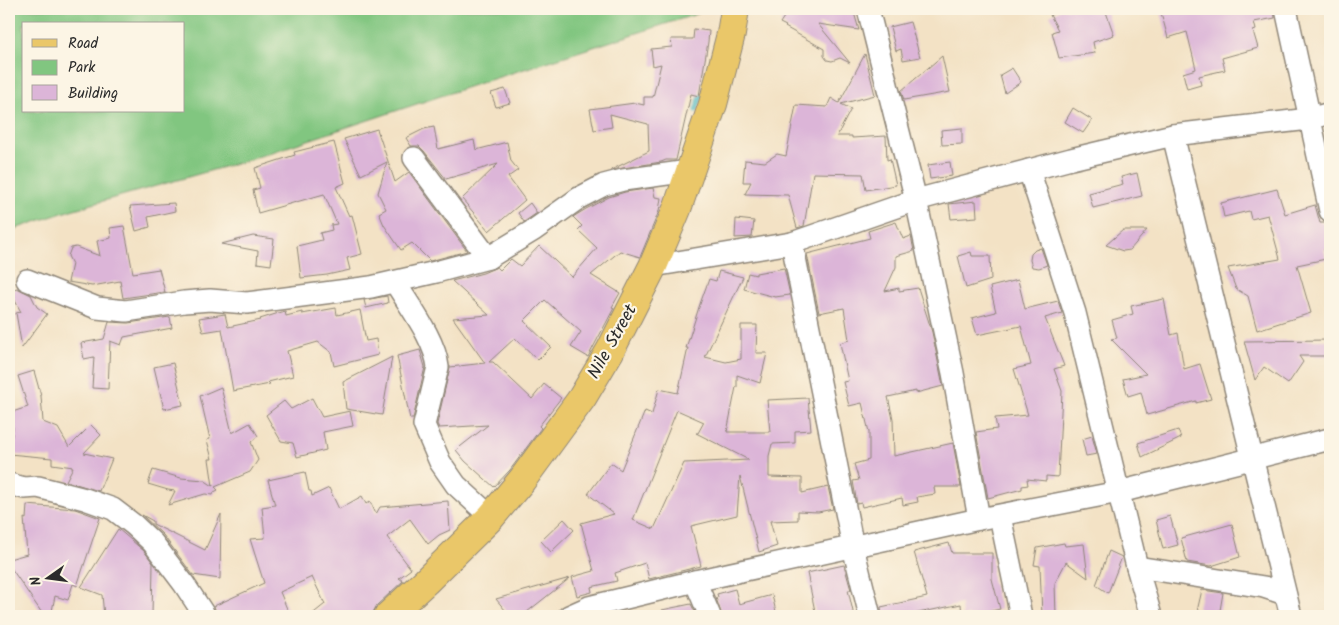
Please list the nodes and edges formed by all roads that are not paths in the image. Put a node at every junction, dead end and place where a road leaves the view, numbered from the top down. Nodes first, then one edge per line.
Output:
1 (736, 9) edge
2 (868, 9) edge
3 (1286, 9) edge
4 (1330, 113) edge
5 (1309, 119) junction
6 (1174, 135) junction
7 (414, 158) dead end
8 (1029, 170) junction
9 (689, 171) junction
10 (916, 200) junction
11 (1330, 211) edge
12 (792, 243) junction
13 (488, 258) junction
14 (653, 266) junction
15 (27, 280) dead end
16 (395, 282) junction
17 (1330, 439) edge
18 (1252, 458) junction
19 (9, 484) edge
20 (1119, 492) junction
21 (491, 517) junction
22 (989, 517) junction
23 (853, 547) junction
24 (1136, 567) junction
25 (695, 581) junction
26 (1285, 594) junction
27 (590, 612) edge
28 (205, 616) edge
29 (388, 616) edge
30 (569, 616) edge
31 (710, 616) edge
32 (870, 616) edge
33 (1021, 616) edge
34 (1151, 616) edge
35 (1291, 616) edge

1 - 9 main road, Nile Street
2 - 10 street
3 - 5 street
4 - 5 street
5 - 6 street
5 - 11 street
6 - 8 street
6 - 18 street
7 - 13 street
8 - 10 street
8 - 20 street
9 - 13 street
9 - 14 main road, Nile Street
10 - 12 street
10 - 22 street
12 - 14 street
12 - 23 street
13 - 16 street
14 - 21 main road, Nile Street
15 - 16 street
16 - 21 street
17 - 18 street
18 - 20 street
18 - 26 street
19 - 28 street
20 - 22 street
20 - 24 street
21 - 29 main road, Nile Street
22 - 23 street
22 - 33 street
23 - 25 street
23 - 32 street
24 - 26 street
24 - 34 street
25 - 27 street
25 - 31 street
26 - 35 street
27 - 30 street

